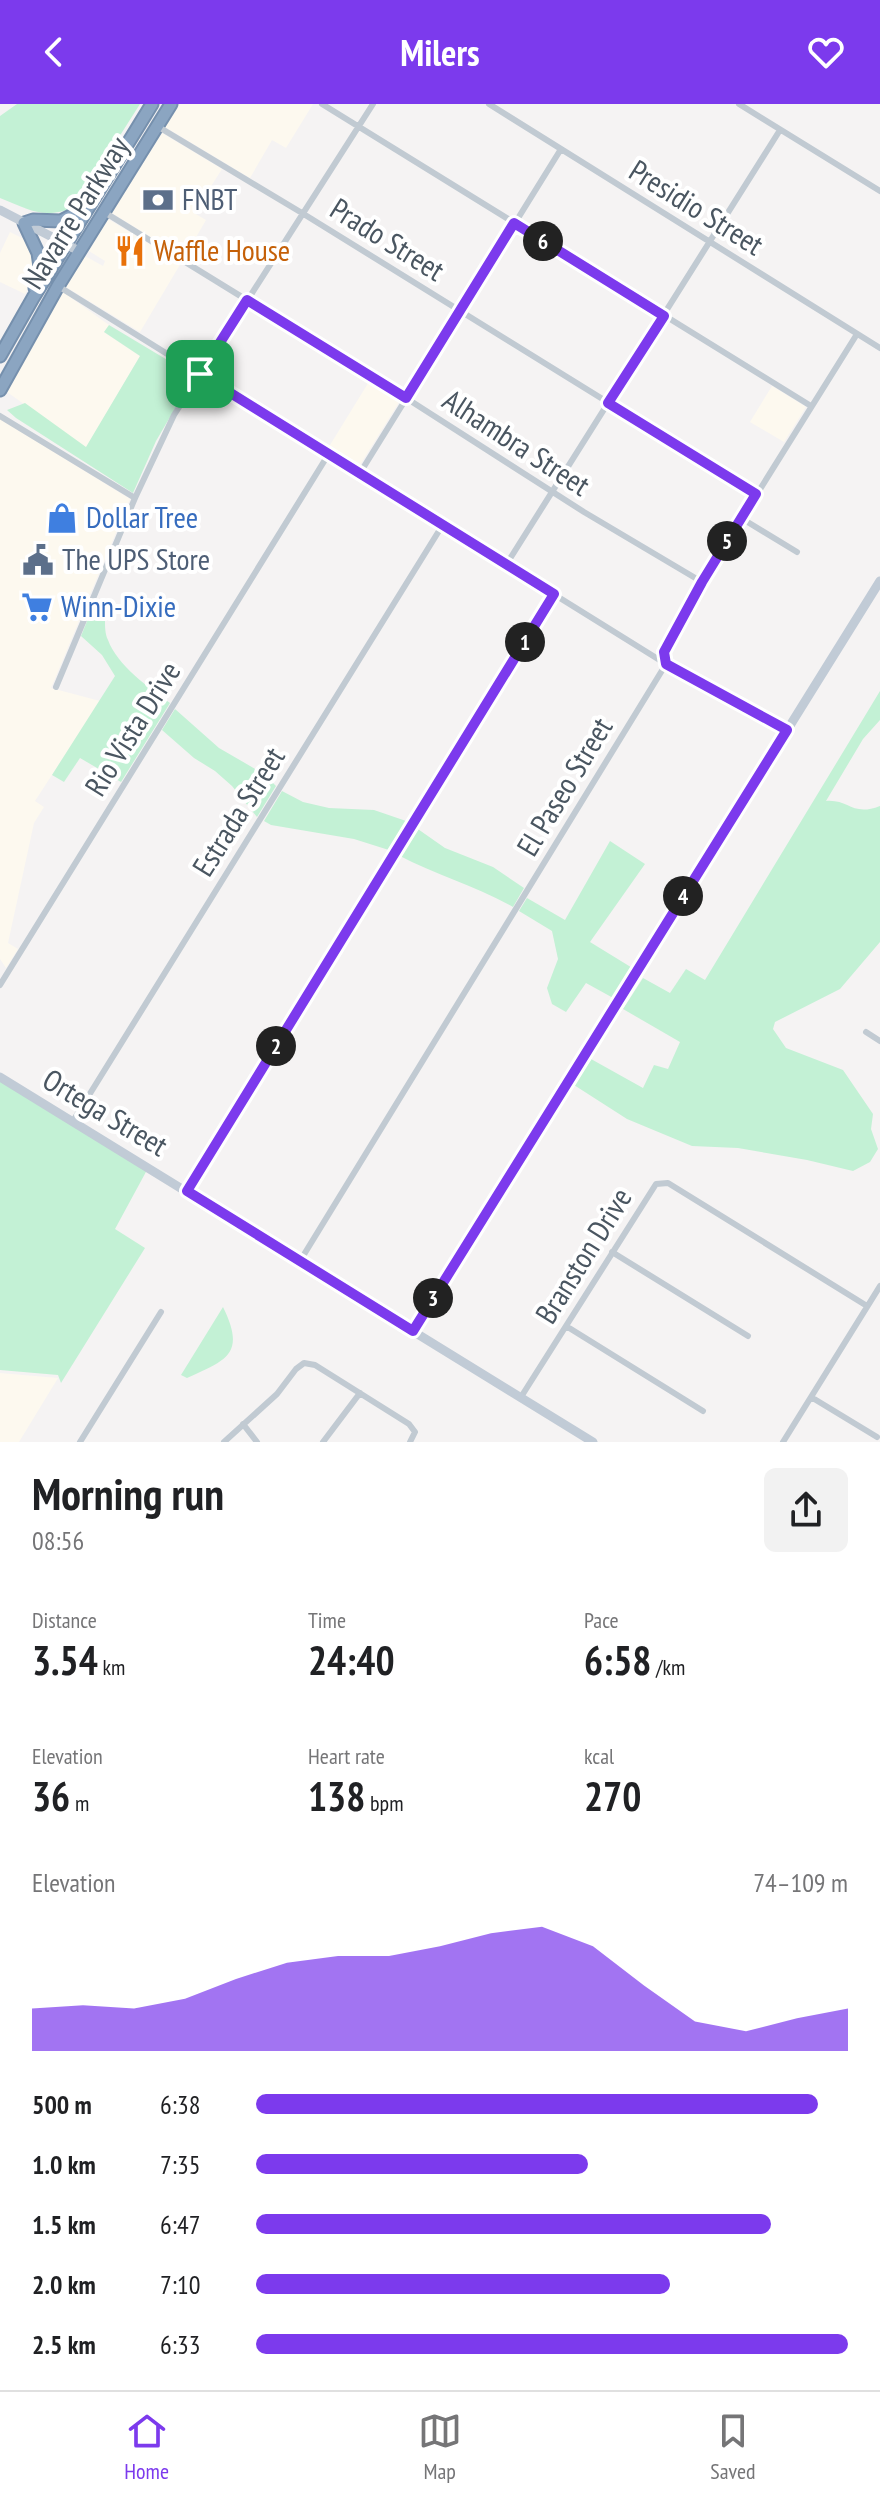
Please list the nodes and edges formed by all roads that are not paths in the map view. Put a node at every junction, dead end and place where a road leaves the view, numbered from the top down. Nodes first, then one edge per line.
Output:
1 (152, 104) edge
2 (171, 104) edge
3 (322, 104) edge
4 (373, 104) edge
5 (489, 104) edge
6 (739, 104) edge
7 (157, 126) junction
8 (358, 127) junction
9 (780, 130) junction
10 (561, 149) junction
11 (879, 189) edge
12 (89, 206) junction
13 (0, 210) edge
14 (104, 212) junction
15 (302, 213) junction
16 (24, 223) junction
17 (514, 223) junction
18 (710, 243) junction
19 (66, 244) junction
20 (79, 251) junction
21 (58, 286) junction
22 (33, 298) junction
23 (247, 300) junction
24 (460, 312) junction
25 (664, 316) junction
26 (857, 334) junction
27 (880, 348) edge
28 (0, 356) edge
29 (200, 374) junction
30 (0, 390) edge
31 (406, 398) junction
32 (608, 403) junction
33 (811, 406) junction
34 (0, 416) edge
35 (328, 455) junction
36 (360, 473) junction
37 (551, 491) junction
38 (756, 494) junction
39 (135, 498) junction
40 (741, 518) junction
41 (442, 526) junction
42 (797, 552) dead end
43 (506, 565) junction
44 (880, 581) edge
45 (702, 582) junction
46 (554, 594) junction
47 (666, 664) junction
48 (56, 687) dead end
49 (787, 730) junction
50 (0, 985) edge
51 (866, 1032) dead end
52 (880, 1041) edge
53 (0, 1077) edge
54 (73, 1121) junction
55 (187, 1191) junction
56 (612, 1252) junction
57 (300, 1261) junction
58 (880, 1286) edge
59 (867, 1306) junction
60 (161, 1312) dead end
61 (566, 1326) junction
62 (413, 1331) junction
63 (748, 1336) dead end
64 (360, 1393) junction
65 (521, 1397) junction
66 (811, 1397) junction
67 (703, 1411) dead end
68 (243, 1424) junction
69 (877, 1437) dead end
70 (80, 1442) edge
71 (224, 1442) edge
72 (257, 1442) edge
73 (323, 1442) edge
74 (410, 1442) edge
75 (593, 1442) edge
76 (783, 1442) edge

1 - 12 highway, Navarre Parkway
2 - 7 highway, Navarre Parkway
3 - 8 street
4 - 8 street
5 - 10 street, Presidio Street
6 - 9 street
7 - 14 highway, Navarre Parkway
7 - 15 street, Prado Street
8 - 15 street
8 - 17 street
9 - 11 street
9 - 18 street
10 - 17 street
10 - 18 street, Presidio Street
12 - 16 highway
12 - 19 highway, Navarre Parkway
13 - 16 street
14 - 20 highway, Navarre Parkway
14 - 23 street, Alhambra Street
15 - 23 street
15 - 24 street, Prado Street
16 - 19 street
16 - 22 highway
17 - 24 street
17 - 25 street
18 - 25 street
18 - 26 street, Presidio Street
19 - 20 street
19 - 22 highway, Navarre Parkway
20 - 21 highway, Navarre Parkway
21 - 29 street
21 - 30 highway, Navarre Parkway
22 - 28 highway, Navarre Parkway
23 - 29 street
23 - 31 street, Alhambra Street
24 - 31 street
24 - 32 street, Prado Street
25 - 32 street
25 - 33 street
26 - 27 street, Presidio Street
26 - 33 street, El Paseo Street
29 - 35 street
29 - 39 street
31 - 36 street
31 - 37 street, Alhambra Street
32 - 37 street
32 - 38 street, Prado Street
33 - 38 street, El Paseo Street
34 - 39 street
35 - 36 street
35 - 50 street, Rio Vista Drive
36 - 41 street
37 - 43 street
37 - 45 street, Alhambra Street
38 - 40 street, El Paseo Street
39 - 48 street
40 - 42 street
40 - 45 street, El Paseo Street
41 - 43 street
41 - 54 street, Estrada Street
43 - 46 street
44 - 49 street
45 - 47 street, El Paseo Street
46 - 47 street
46 - 55 street
47 - 49 street
47 - 57 street, El Paseo Street
49 - 62 street
51 - 52 street
53 - 54 street, Ortega Street
54 - 55 street, Ortega Street
55 - 57 street, Ortega Street
56 - 59 street, Branston Drive
56 - 61 street, Branston Drive
56 - 63 street
57 - 62 street, Ortega Street
58 - 59 street
59 - 66 street
60 - 70 street
61 - 65 street, Branston Drive
61 - 67 street
62 - 65 street, Ortega Street
64 - 68 street
64 - 73 street
64 - 74 street
65 - 75 street, Ortega Street
66 - 69 street
66 - 76 street
68 - 71 street
68 - 72 street

